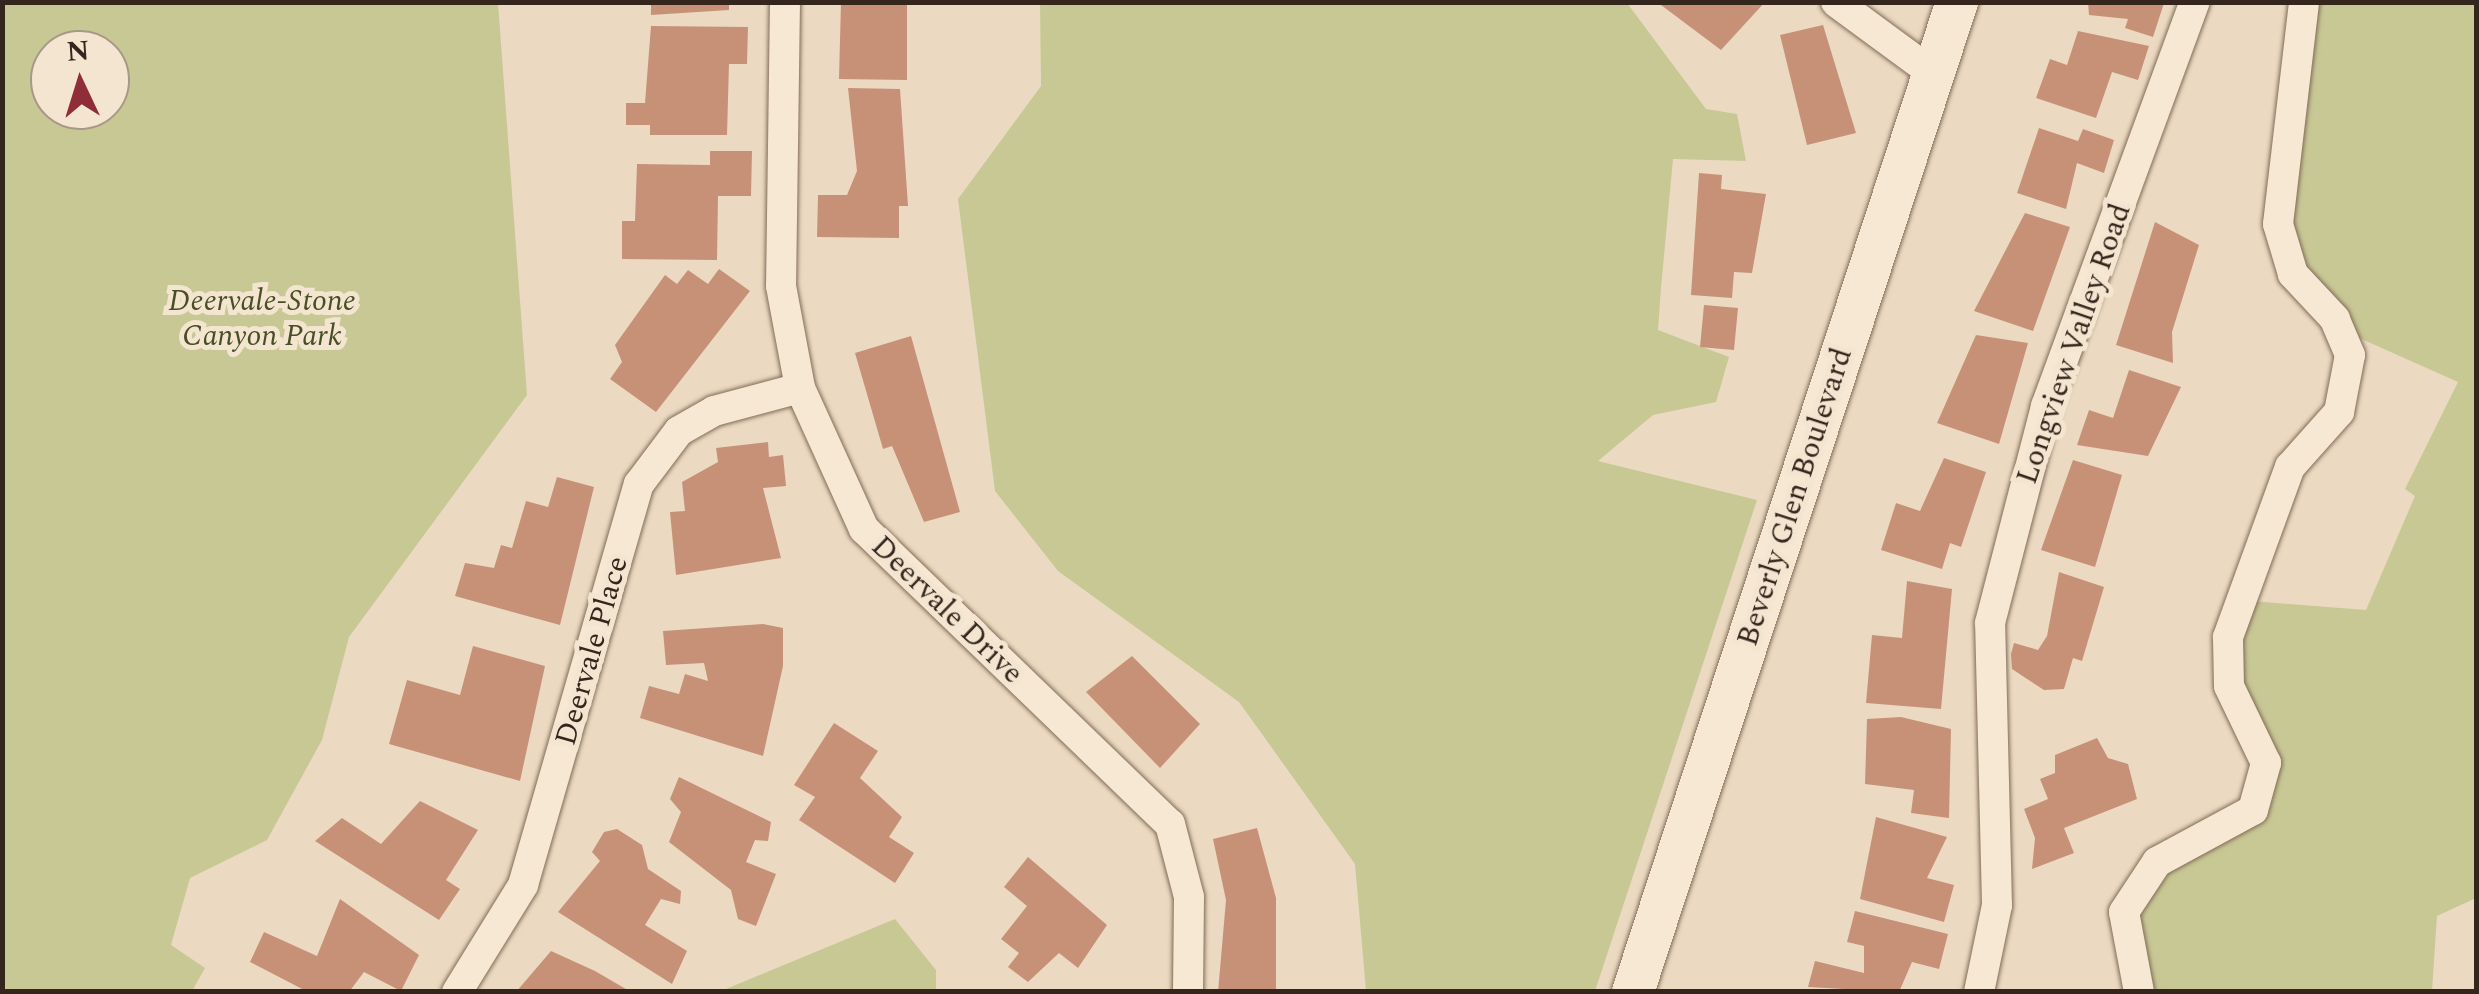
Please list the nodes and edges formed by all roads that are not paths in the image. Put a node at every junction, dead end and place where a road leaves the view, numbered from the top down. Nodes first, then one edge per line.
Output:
1 (786, 2) edge
2 (1836, 2) edge
3 (1957, 2) edge
4 (2195, 2) edge
5 (2304, 2) edge
6 (1934, 74) junction
7 (800, 388) junction
8 (457, 992) edge
9 (1188, 992) edge
10 (1633, 992) edge
11 (1980, 992) edge
12 (2140, 992) edge

1 - 7 street, Deervale Drive
2 - 6 street
3 - 6 main road, Beverly Glen Boulevard
4 - 11 street, Longview Valley Road
5 - 12 street
6 - 10 main road, Beverly Glen Boulevard
7 - 8 street, Deervale Place
7 - 9 street, Deervale Drive

